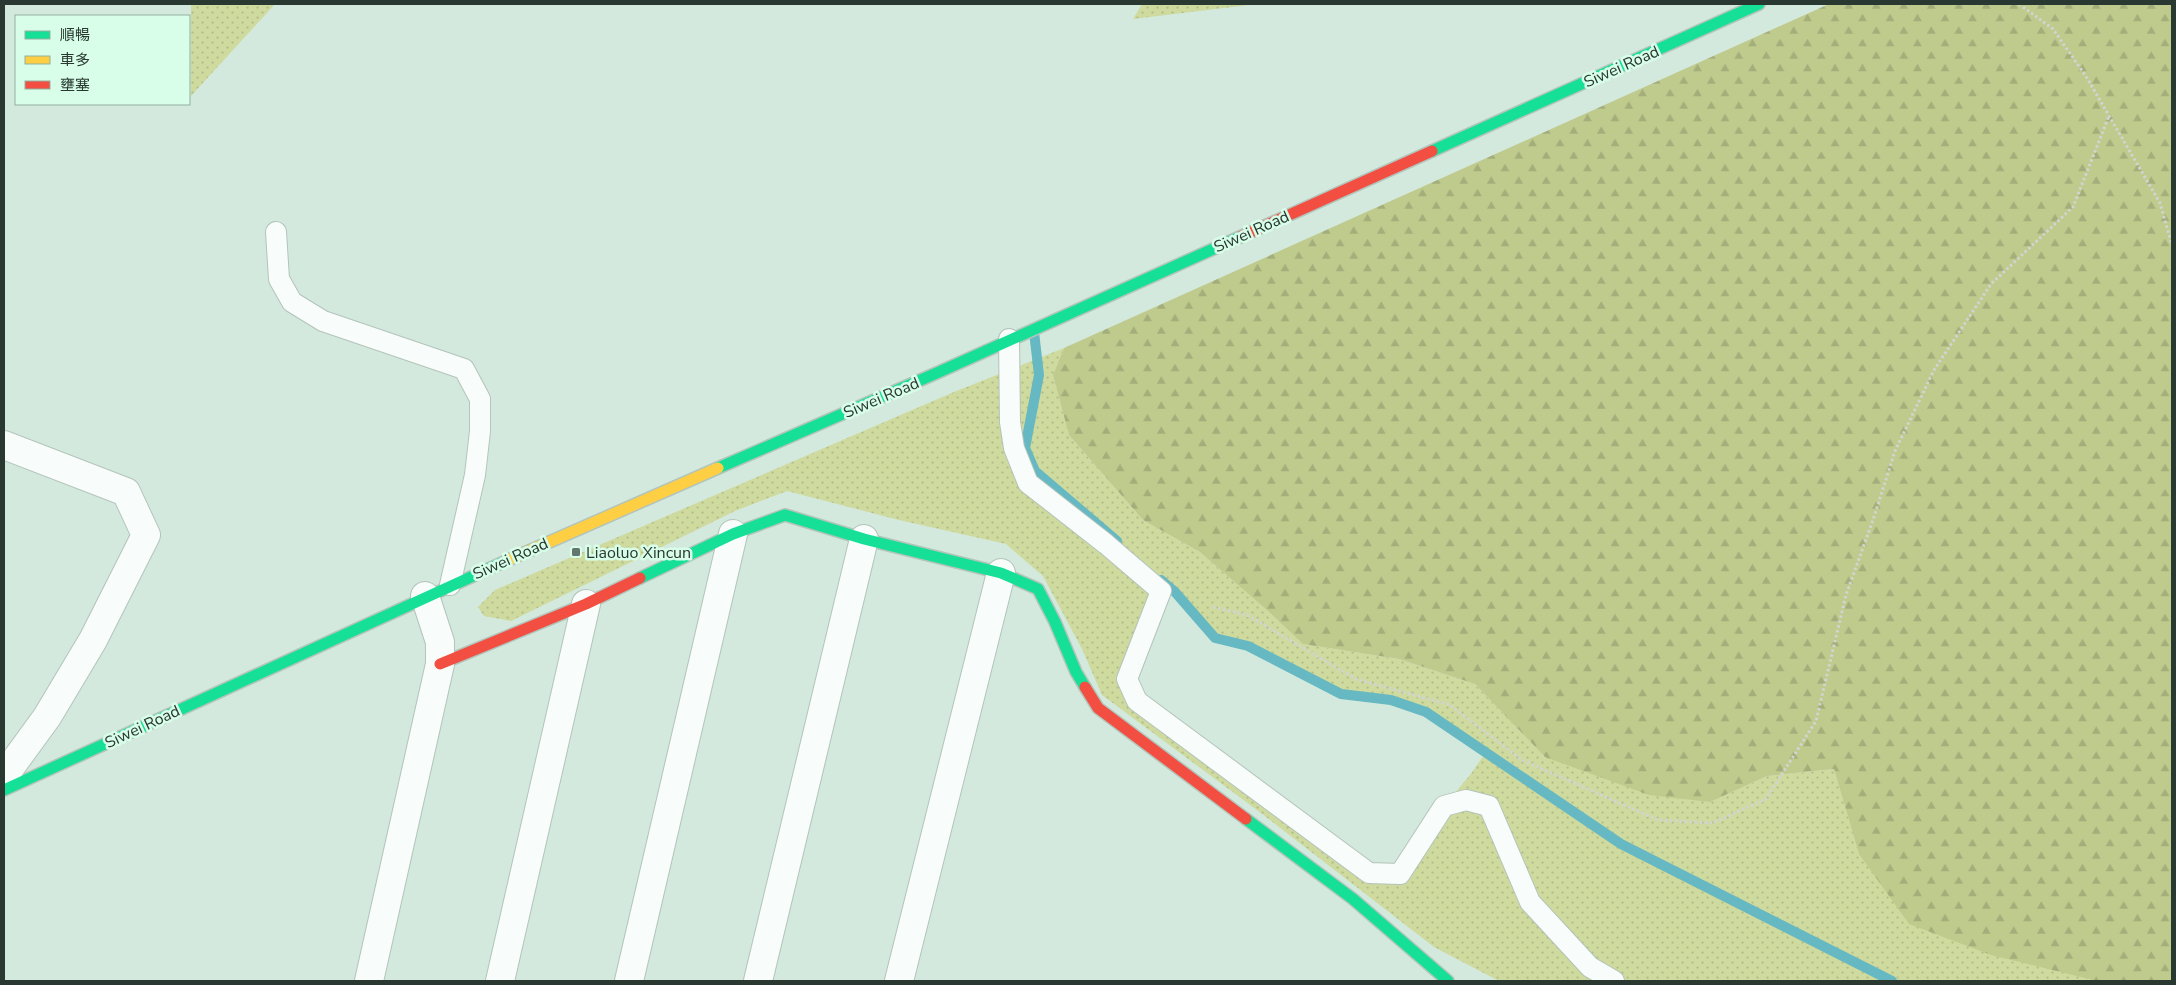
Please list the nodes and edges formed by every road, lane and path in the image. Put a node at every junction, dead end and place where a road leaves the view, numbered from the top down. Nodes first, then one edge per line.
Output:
1 (1759, 4) edge
2 (2019, 4) edge
3 (2109, 116) junction
4 (276, 232) dead end
5 (2172, 245) edge
6 (1009, 339) junction
7 (4, 445) edge
8 (733, 534) junction
9 (864, 539) junction
10 (1001, 573) junction
11 (450, 584) junction
12 (425, 596) junction
13 (586, 604) junction
14 (1212, 607) dead end
15 (440, 664) junction
16 (4, 776) edge
17 (4, 790) edge
18 (368, 981) edge
19 (500, 981) edge
20 (630, 981) edge
21 (758, 981) edge
22 (899, 981) edge
23 (1448, 981) edge
24 (1614, 981) edge

1 - 6 street, Siwei Road
2 - 3 path
3 - 5 path
3 - 14 path
4 - 11 lane
6 - 11 street, Siwei Road
6 - 24 lane
7 - 16 street
8 - 9 street
8 - 13 street
8 - 20 street
9 - 10 street
9 - 21 street
10 - 22 street
10 - 23 street
11 - 12 street, Siwei Road
12 - 15 street
12 - 17 street, Siwei Road
13 - 15 street
13 - 19 street
15 - 18 street

